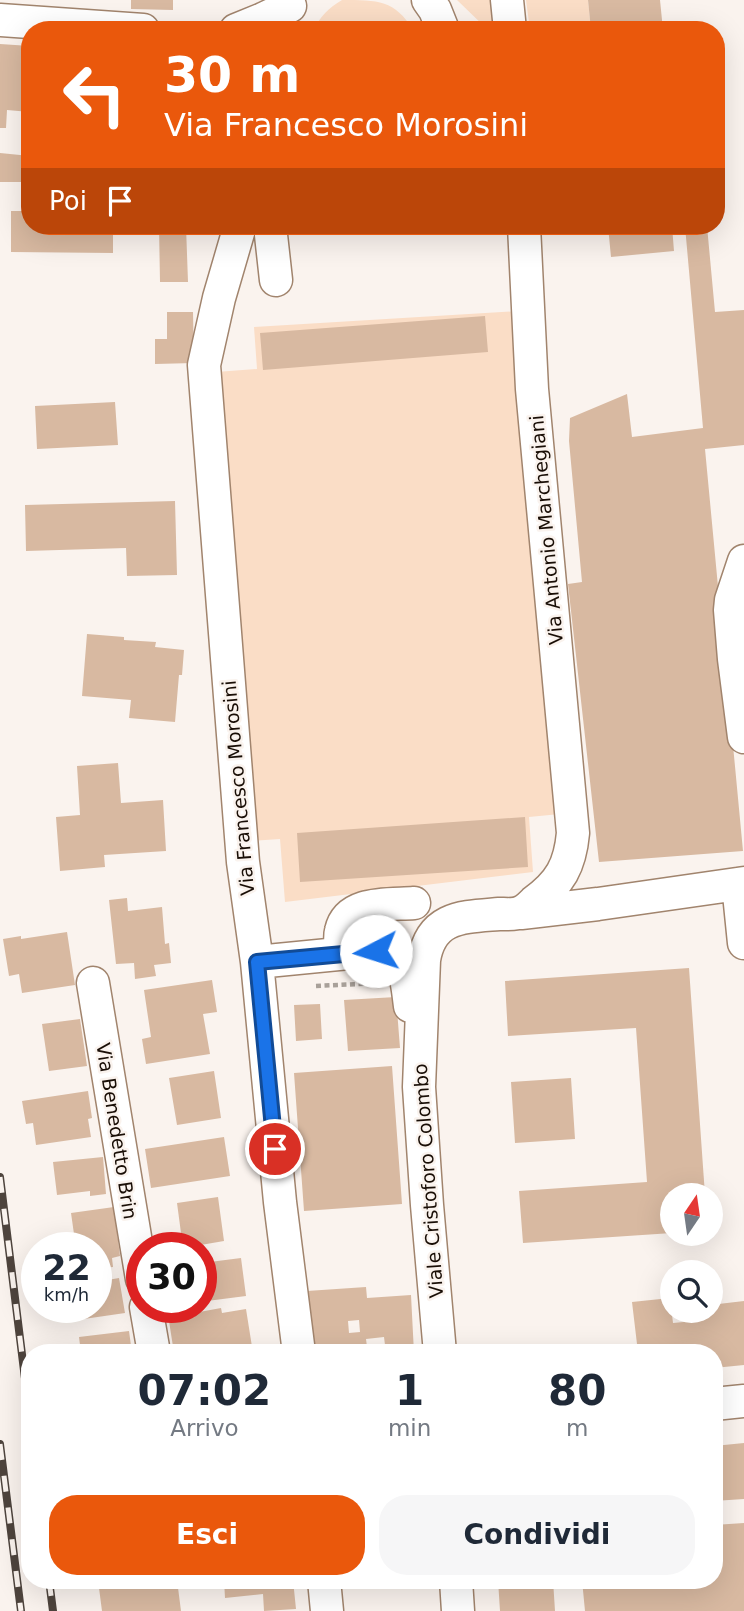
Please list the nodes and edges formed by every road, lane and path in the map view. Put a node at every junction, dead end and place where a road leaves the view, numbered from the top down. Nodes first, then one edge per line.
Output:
1 (428, 0) edge
2 (507, 0) edge
3 (288, 12) edge
4 (0, 20) edge
5 (21, 21) edge
6 (262, 21) edge
7 (440, 21) edge
8 (509, 21) edge
9 (237, 235) edge
10 (271, 235) edge
11 (524, 235) edge
12 (276, 280) dead end
13 (744, 561) edge
14 (739, 659) edge
15 (744, 737) edge
16 (741, 883) edge
17 (414, 903) dead end
18 (521, 913) junction
19 (744, 943) edge
20 (341, 953) junction
21 (257, 962) junction
22 (407, 982) junction
23 (93, 983) dead end
24 (313, 986) dead end
25 (419, 1087) junction
26 (134, 1232) edge
27 (149, 1323) edge
28 (152, 1344) edge
29 (298, 1344) edge
30 (439, 1344) edge
31 (744, 1401) edge
32 (723, 1403) edge
33 (325, 1589) edge
34 (457, 1589) edge
35 (327, 1611) edge
36 (458, 1611) edge

1 - 7 street
2 - 8 street
3 - 6 street
4 - 5 street
9 - 21 street, Via Francesco Morosini
10 - 12 street
11 - 18 street, Via Antonio Marchegiani
13 - 14 street
14 - 15 street
16 - 18 street
16 - 19 street
17 - 20 street
18 - 25 street, Viale Cristoforo Colombo
20 - 21 street
20 - 22 street
21 - 29 street, Via Francesco Morosini
22 - 24 path
22 - 25 street
23 - 26 street, Via Benedetto Brin
25 - 30 street, Viale Cristoforo Colombo
27 - 28 street
31 - 32 street
33 - 35 street
34 - 36 street

